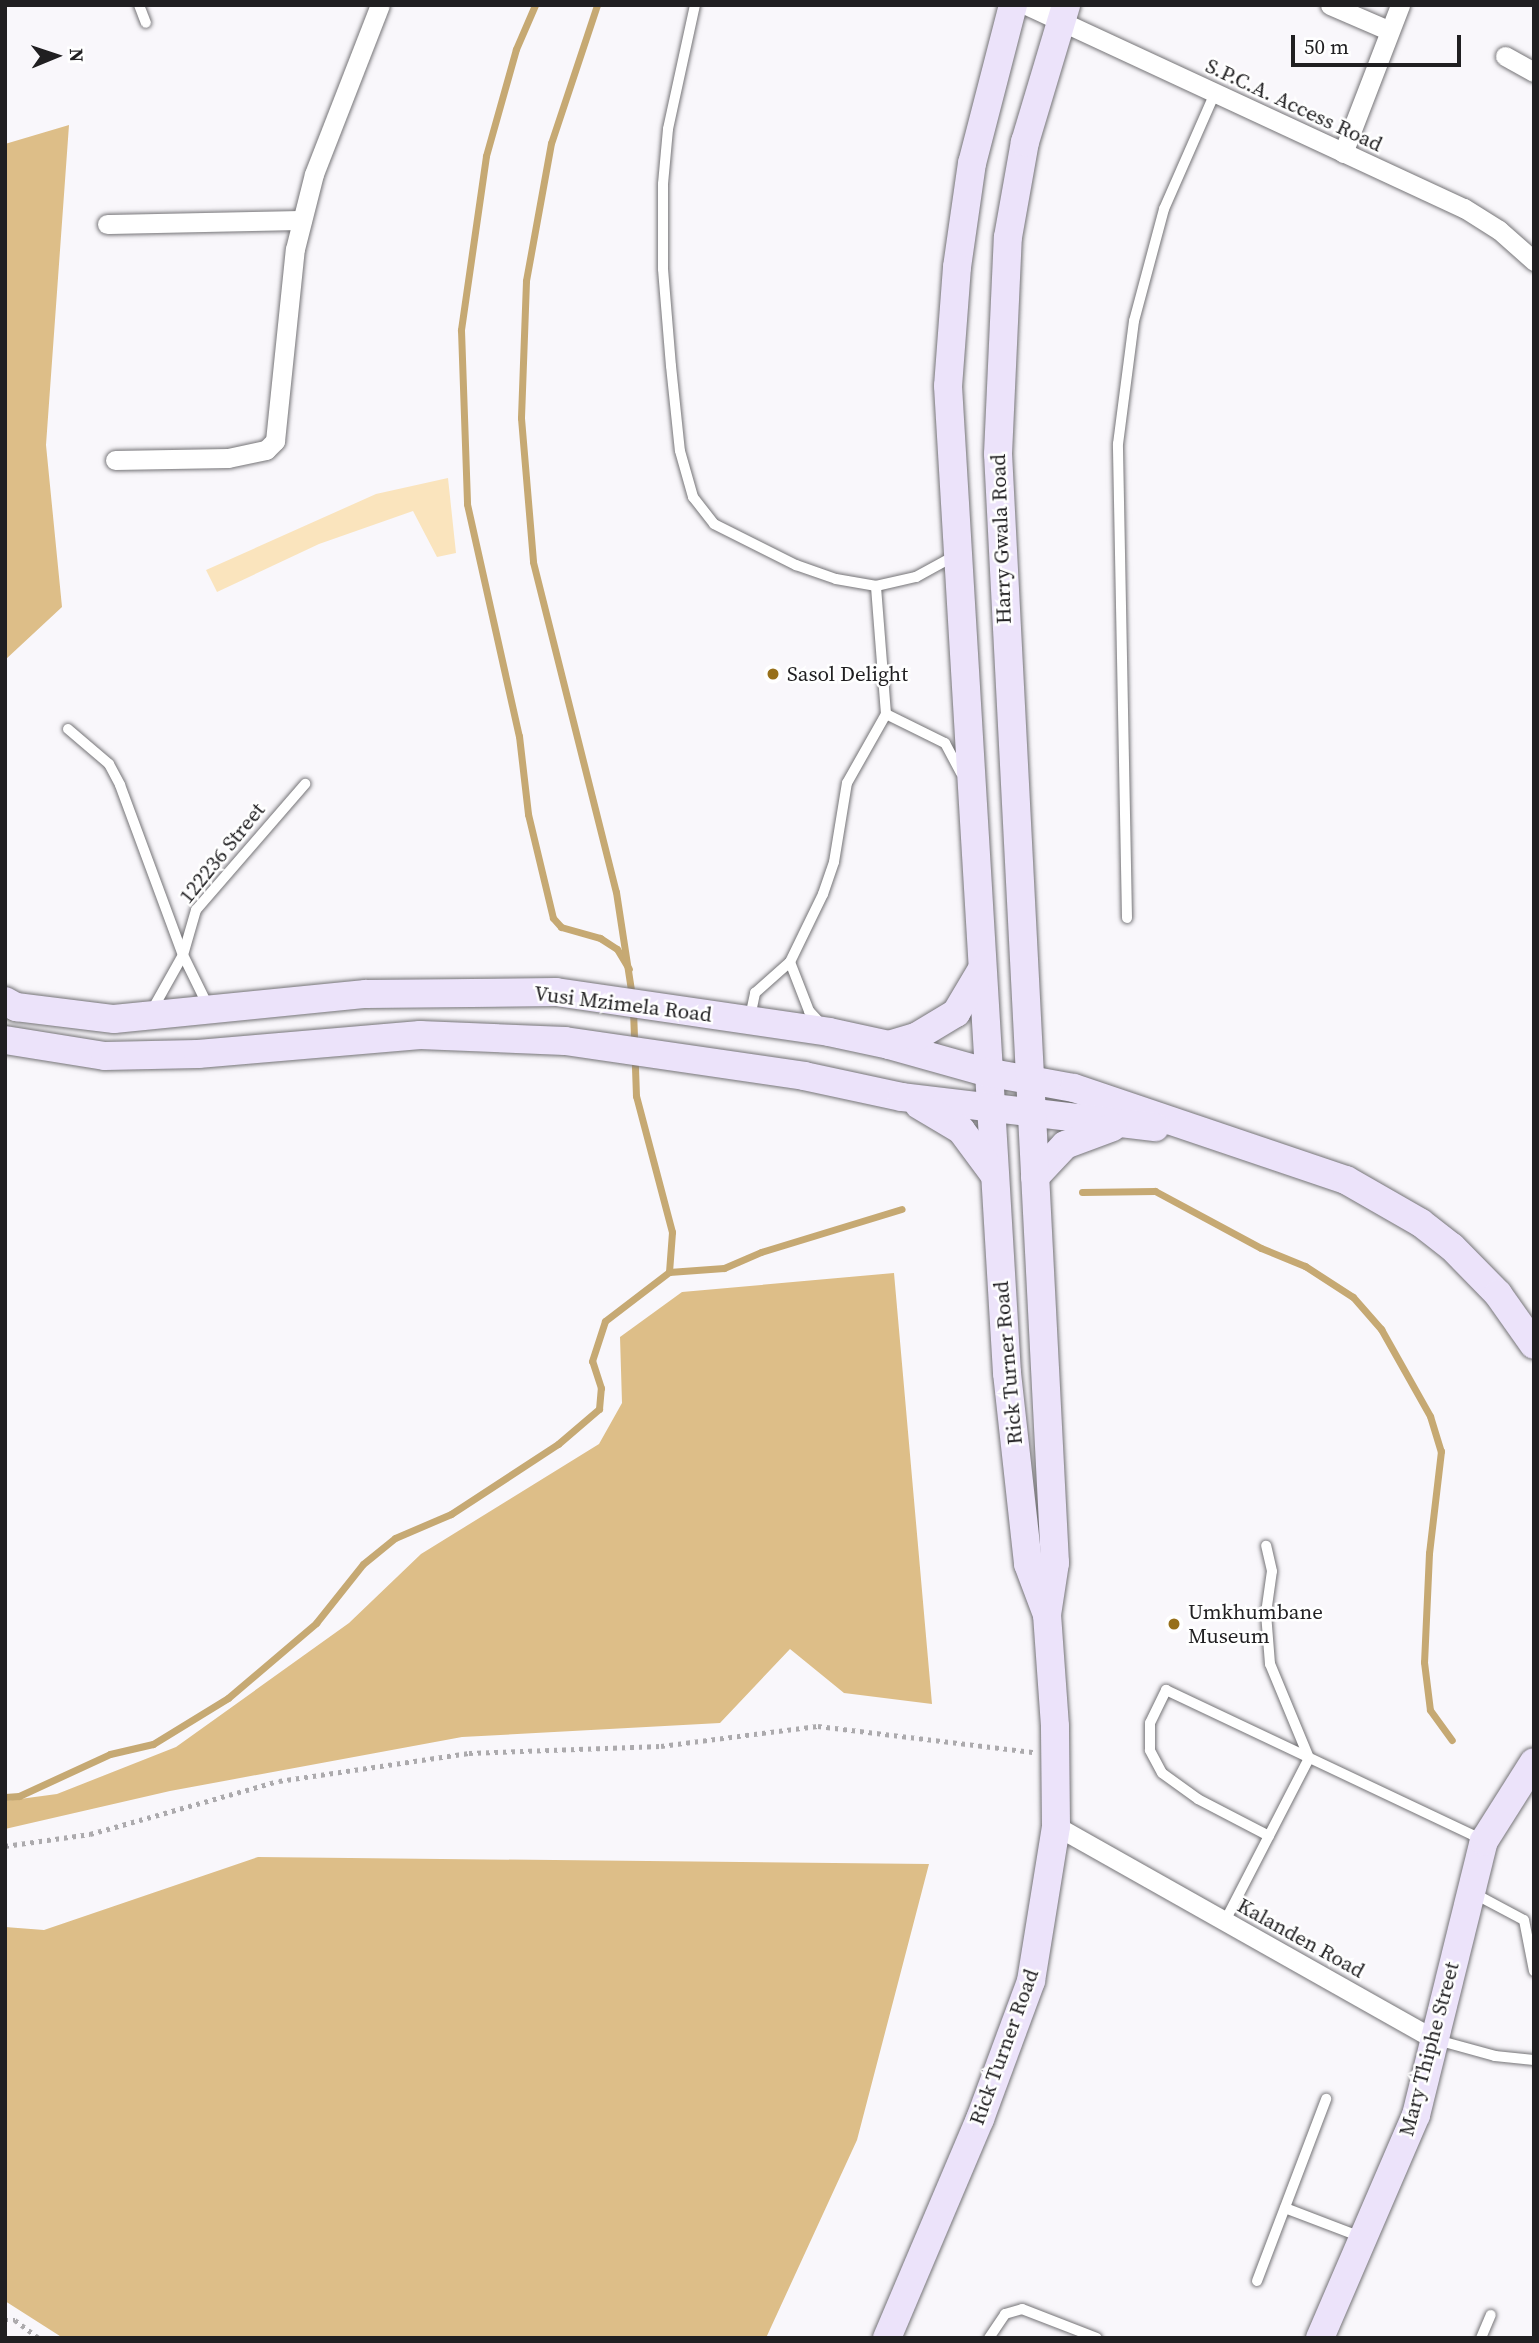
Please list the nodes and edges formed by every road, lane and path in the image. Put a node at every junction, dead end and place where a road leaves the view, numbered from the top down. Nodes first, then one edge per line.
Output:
1 (139, 5) edge
2 (380, 5) edge
3 (695, 5) edge
4 (1013, 5) edge
5 (1026, 5) edge
6 (1330, 5) edge
7 (1400, 5) edge
8 (1064, 12) edge
9 (146, 23) dead end
10 (1390, 31) junction
11 (1505, 56) dead end
12 (1534, 72) edge
13 (1214, 95) junction
14 (1343, 153) junction
15 (302, 220) junction
16 (107, 224) dead end
17 (1534, 261) edge
18 (115, 460) dead end
19 (959, 554) junction
20 (876, 586) junction
21 (886, 714) junction
22 (68, 729) dead end
23 (305, 783) dead end
24 (976, 824) junction
25 (1127, 918) dead end
26 (183, 955) junction
27 (790, 962) junction
28 (982, 968) junction
29 (5, 1002) edge
30 (209, 1008) junction
31 (150, 1014) junction
32 (749, 1020) junction
33 (829, 1032) junction
34 (5, 1040) edge
35 (889, 1045) junction
36 (986, 1072) junction
37 (1029, 1080) junction
38 (902, 1097) junction
39 (990, 1108) junction
40 (1030, 1111) junction
41 (1120, 1125) junction
42 (1187, 1129) junction
43 (993, 1173) junction
44 (1035, 1177) junction
45 (1534, 1345) edge
46 (1266, 1546) dead end
47 (1047, 1615) junction
48 (1056, 1752) junction
49 (1309, 1758) junction
50 (1534, 1762) edge
51 (1056, 1826) junction
52 (1269, 1836) junction
53 (1484, 1840) junction
54 (5, 1846) edge
55 (1471, 1893) junction
56 (1225, 1921) junction
57 (1534, 1971) edge
58 (1436, 2040) junction
59 (1534, 2060) edge
60 (1326, 2099) dead end
61 (1285, 2208) junction
62 (1365, 2238) junction
63 (1257, 2281) dead end
64 (1491, 2315) dead end
65 (5, 2320) edge
66 (39, 2338) edge
67 (887, 2338) edge
68 (989, 2338) edge
69 (1097, 2338) edge
70 (1320, 2338) edge
71 (1481, 2338) edge

1 - 9 lane
2 - 15 street
3 - 20 lane
4 - 19 main road, Harry Gwala Road
5 - 8 street, S.P.C.A. Access Road
6 - 10 street
7 - 10 street
8 - 13 street, S.P.C.A. Access Road
8 - 37 main road, Harry Gwala Road
10 - 14 street
11 - 12 street
13 - 14 street, S.P.C.A. Access Road
13 - 25 lane
14 - 17 street, S.P.C.A. Access Road
15 - 16 street
15 - 18 street
19 - 20 lane
19 - 24 main road, Harry Gwala Road
20 - 21 lane
21 - 24 lane
21 - 27 lane
22 - 26 lane
23 - 26 lane, 122236 Street
24 - 28 main road, Harry Gwala Road
26 - 30 lane
26 - 31 lane, 122236 Street
27 - 32 lane
27 - 33 lane
28 - 35 main road
28 - 36 main road, Harry Gwala Road
29 - 31 main road, Vusi Mzimela Road
30 - 31 main road, Vusi Mzimela Road
30 - 32 main road, Vusi Mzimela Road
32 - 33 main road, Vusi Mzimela Road
33 - 35 main road, Vusi Mzimela Road
34 - 38 main road, Vusi Mzimela Road
35 - 36 main road, Vusi Mzimela Road
36 - 37 main road, Vusi Mzimela Road
36 - 39 main road, Harry Gwala Road
37 - 40 main road, Harry Gwala Road
37 - 42 main road, Vusi Mzimela Road
38 - 39 main road, Vusi Mzimela Road
38 - 43 main road
39 - 40 main road, Vusi Mzimela Road
39 - 43 main road, Rick Turner Road
40 - 41 main road, Vusi Mzimela Road
40 - 44 main road, Rick Turner Road
41 - 42 main road, Vusi Mzimela Road
41 - 44 main road
42 - 45 main road, Vusi Mzimela Road
43 - 47 main road, Rick Turner Road
44 - 47 main road, Rick Turner Road
46 - 49 lane
47 - 48 main road, Rick Turner Road
48 - 51 main road, Rick Turner Road
48 - 54 path
49 - 52 lane
49 - 52 lane
49 - 53 lane
50 - 53 main road, Mary Thiphe Street
51 - 56 street, Kalanden Road
51 - 67 main road, Rick Turner Road
52 - 56 lane
53 - 55 main road, Mary Thiphe Street
55 - 57 lane
55 - 58 main road, Mary Thiphe Street
56 - 58 street, Kalanden Road
58 - 59 lane, Kalanden Road
58 - 62 main road, Mary Thiphe Street
60 - 61 lane
61 - 62 lane
61 - 63 lane
62 - 70 main road, Mary Thiphe Street
64 - 71 lane
65 - 66 path
68 - 69 lane

